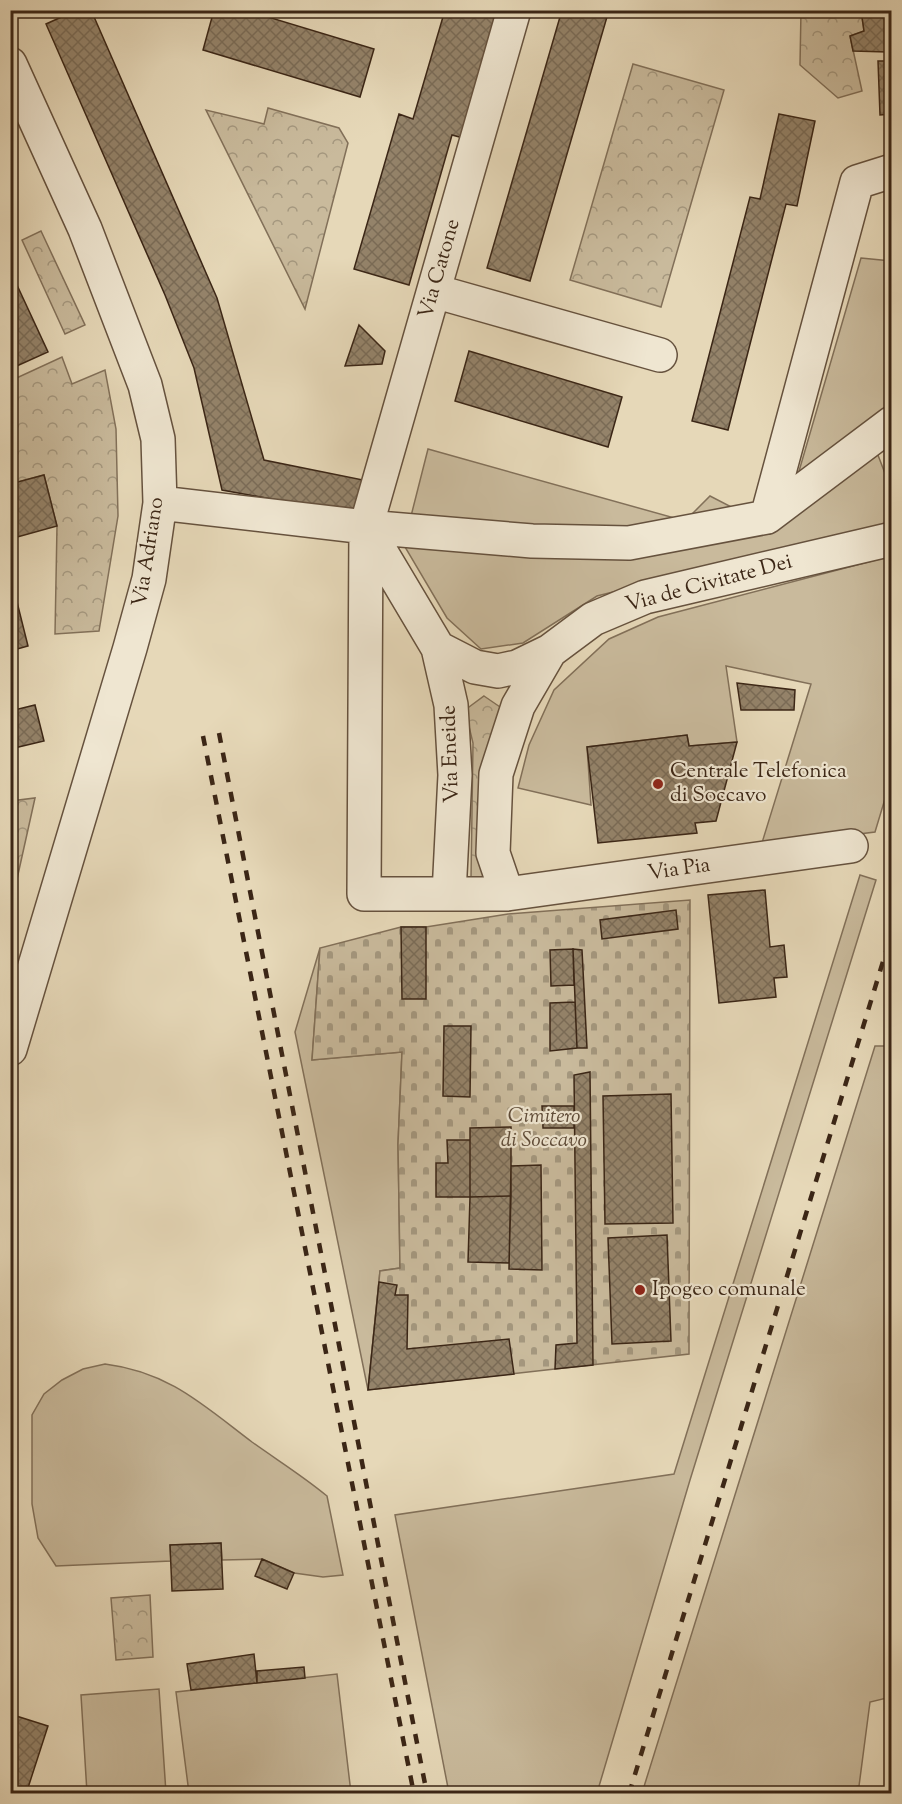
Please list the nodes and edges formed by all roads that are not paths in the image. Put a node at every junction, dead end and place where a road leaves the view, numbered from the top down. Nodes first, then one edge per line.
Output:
1 (514, 10) edge
2 (10, 64) edge
3 (891, 171) edge
4 (434, 291) junction
5 (660, 355) dead end
6 (891, 423) edge
7 (160, 504) junction
8 (767, 517) junction
9 (366, 527) junction
10 (891, 539) edge
11 (438, 648) junction
12 (550, 651) junction
13 (852, 846) dead end
14 (449, 894) junction
15 (507, 894) junction
16 (24, 960) edge
17 (10, 1049) edge

1 - 4 street, Via Catone
2 - 7 street, Via Adriano
3 - 8 street
4 - 5 street
4 - 9 street, Via Catone
6 - 8 street
7 - 9 street
7 - 16 street, Via Adriano
8 - 9 street
9 - 11 street, Via Eneide
9 - 14 street, Via Catone
10 - 12 street, Via de Civitate Dei
11 - 12 street, Via de Civitate Dei
11 - 14 street, Via Eneide
12 - 15 street, Via Eneide
13 - 15 street, Via Pia
14 - 15 street
16 - 17 street, Via Adriano

